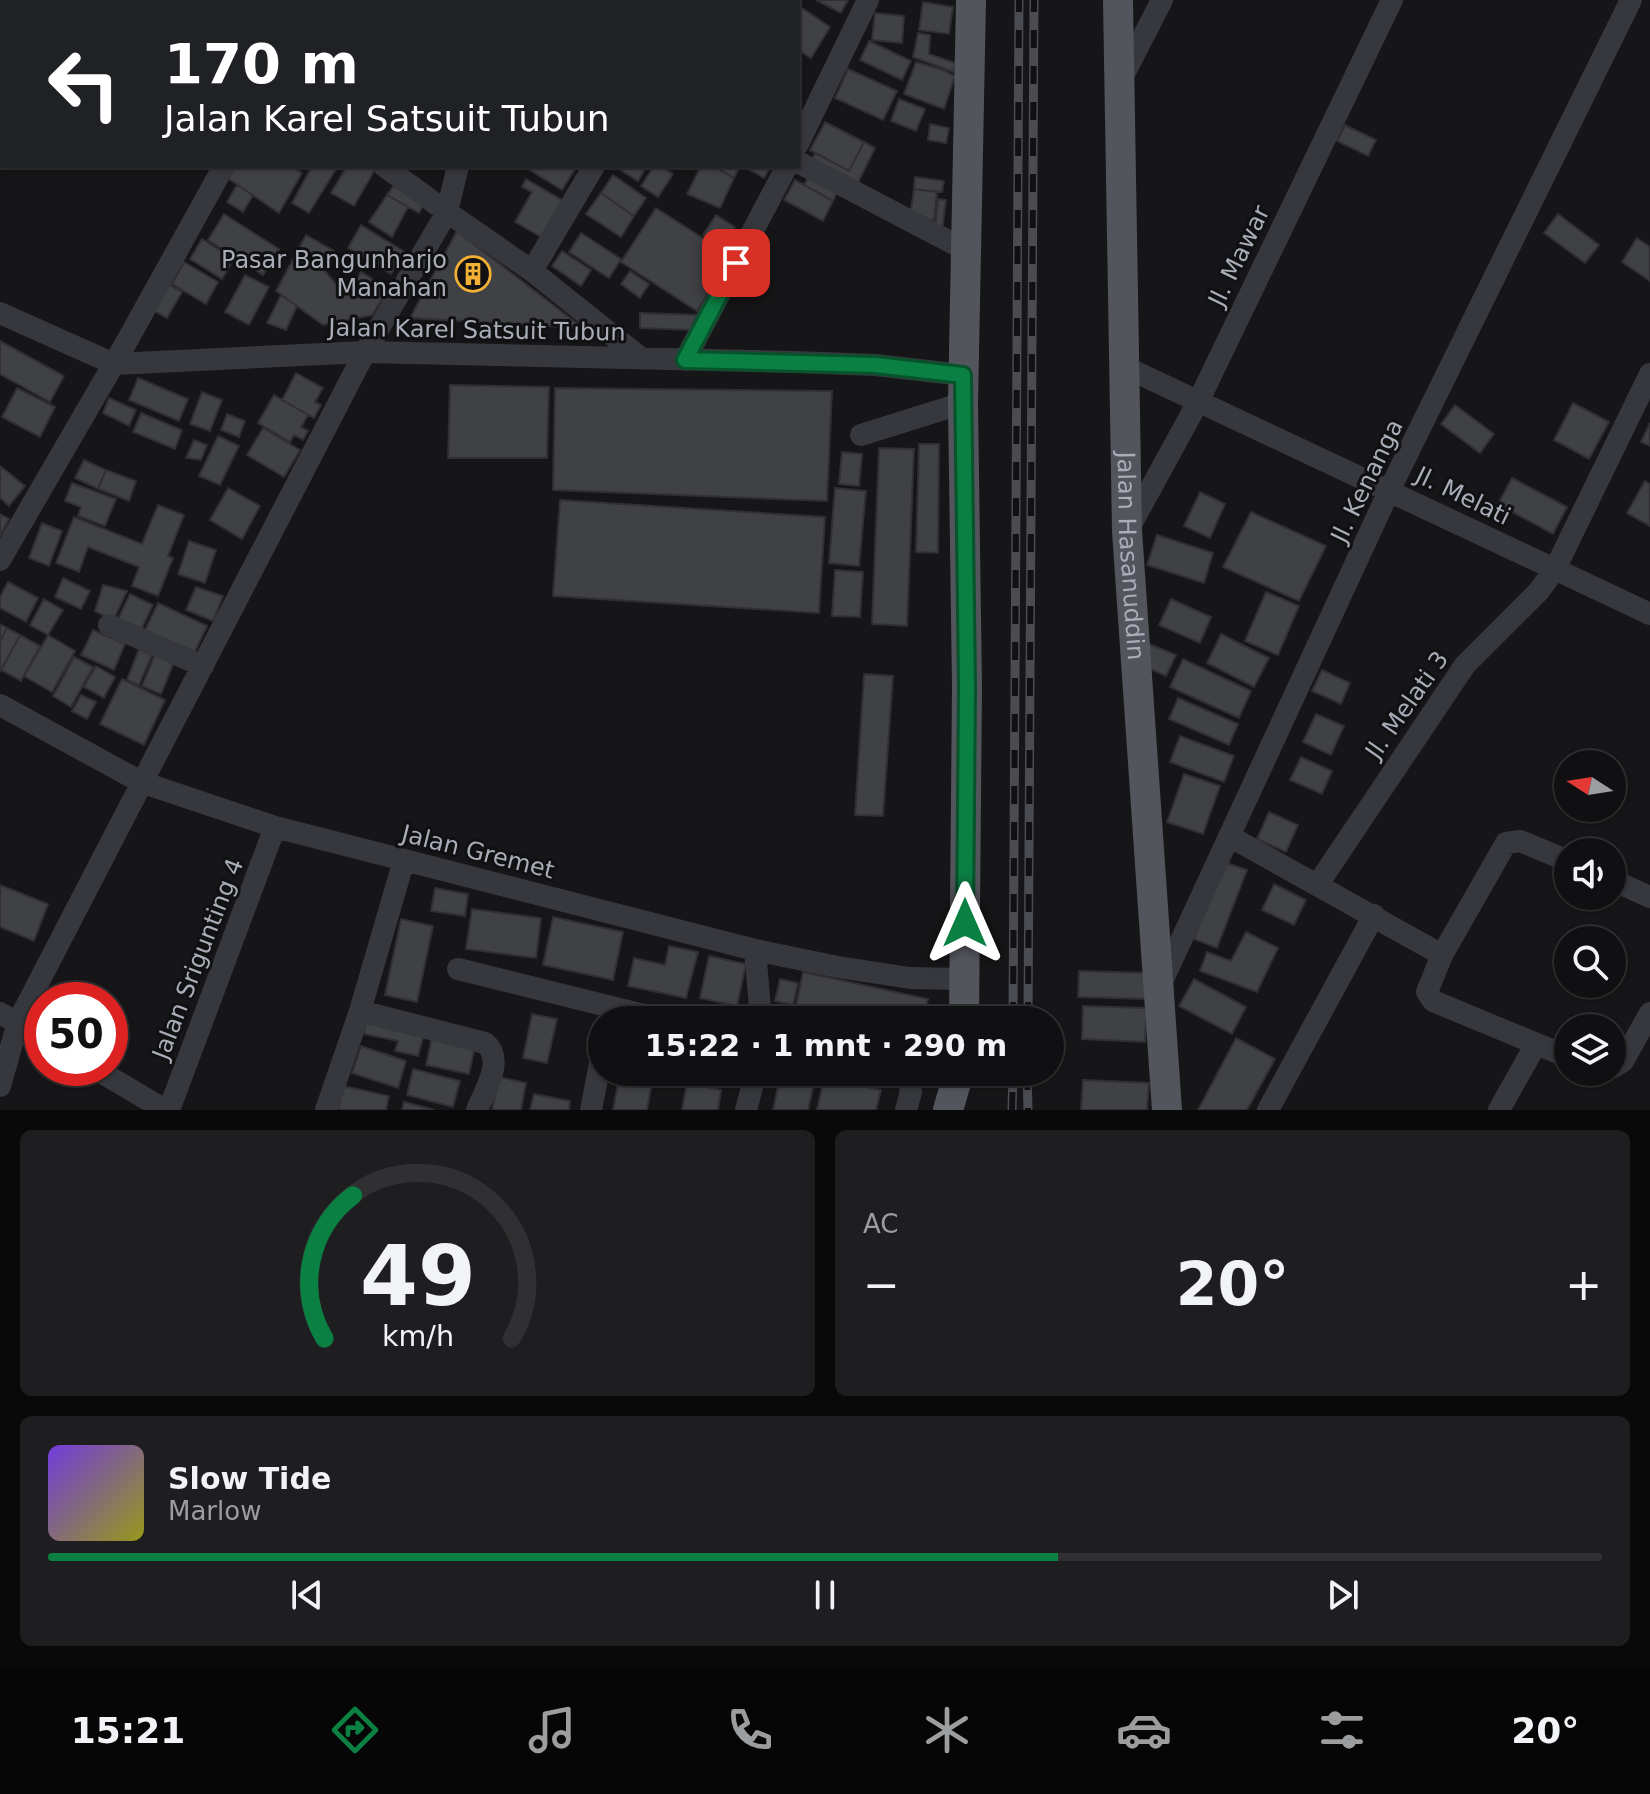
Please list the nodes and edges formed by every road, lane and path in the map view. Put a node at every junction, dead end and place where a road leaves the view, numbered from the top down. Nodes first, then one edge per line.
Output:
1 (868, 0) edge
2 (971, 0) edge
3 (1118, 0) edge
4 (1162, 0) edge
5 (1392, 0) edge
6 (1631, 0) edge
7 (1122, 78) junction
8 (800, 140) edge
9 (800, 163) edge
10 (223, 168) edge
11 (387, 168) edge
12 (457, 168) edge
13 (593, 168) edge
14 (786, 168) edge
15 (445, 211) junction
16 (958, 246) dead end
17 (532, 271) junction
18 (0, 313) edge
19 (365, 352) junction
20 (641, 358) junction
21 (685, 360) junction
22 (114, 364) junction
23 (1123, 366) junction
24 (1650, 374) edge
25 (963, 389) junction
26 (1199, 400) junction
27 (861, 435) dead end
28 (1390, 489) junction
29 (1127, 531) junction
30 (0, 560) edge
31 (1555, 569) junction
32 (1650, 614) edge
33 (109, 625) dead end
34 (203, 666) junction
35 (0, 705) edge
36 (141, 782) junction
37 (275, 827) junction
38 (1229, 836) junction
39 (1554, 855) edge
40 (404, 860) junction
41 (1318, 884) junction
42 (1626, 885) edge
43 (1649, 893) edge
44 (1374, 915) junction
45 (755, 950) junction
46 (1442, 955) junction
47 (458, 969) dead end
48 (965, 979) junction
49 (1159, 989) junction
50 (760, 1006) edge
51 (964, 1006) edge
52 (588, 1007) edge
53 (360, 1011) junction
54 (1650, 1013) edge
55 (9, 1018) edge
56 (1536, 1044) junction
57 (1554, 1051) edge
58 (1626, 1056) edge
59 (0, 1086) edge
60 (125, 1086) edge
61 (596, 1086) edge
62 (752, 1086) edge
63 (910, 1086) edge
64 (955, 1086) edge
65 (959, 1086) edge
66 (167, 1110) edge
67 (326, 1110) edge
68 (477, 1110) edge
69 (591, 1110) edge
70 (746, 1110) edge
71 (906, 1110) edge
72 (948, 1110) edge
73 (961, 1110) edge
74 (1167, 1110) edge
75 (1268, 1110) edge
76 (1499, 1110) edge

1 - 8 street
2 - 25 main road
3 - 7 main road, Jalan Hasanuddin
4 - 7 street
5 - 26 street, Jl. Mawar
6 - 28 street, Jl. Kenanga
7 - 23 main road, Jalan Hasanuddin
9 - 16 street
10 - 22 street
11 - 15 street
12 - 15 street
13 - 17 street
14 - 21 street
15 - 17 street
15 - 19 street
17 - 20 street
18 - 22 street, Jalan Karel Satsuit Tubun
19 - 20 street, Jalan Karel Satsuit Tubun
19 - 22 street, Jalan Karel Satsuit Tubun
19 - 34 street
20 - 21 street, Jalan Karel Satsuit Tubun
21 - 25 street, Jalan Karel Satsuit Tubun
22 - 30 street
23 - 26 street, Jl. Melati
23 - 29 main road, Jalan Hasanuddin
24 - 31 street, Jl. Melati 3
25 - 27 street
25 - 48 main road
26 - 28 street, Jl. Melati
26 - 29 street, Jl. Mawar
28 - 31 street, Jl. Melati
28 - 38 street, Jl. Kenanga
29 - 49 main road, Jalan Hasanuddin
31 - 32 street, Jl. Melati
31 - 41 street, Jl. Melati 3
33 - 34 street
34 - 36 street
35 - 36 street, Jalan Gremet
36 - 37 street, Jalan Gremet
36 - 55 street
37 - 40 street, Jalan Gremet
37 - 66 street, Jalan Srigunting 4
38 - 41 street
38 - 49 street, Jl. Kenanga
39 - 46 street
40 - 45 street, Jalan Gremet
40 - 53 street
41 - 44 street
42 - 43 street
44 - 46 street
44 - 75 street
45 - 48 street, Jalan Gremet
45 - 50 street
46 - 56 street
47 - 52 street
48 - 51 main road
49 - 74 main road, Jalan Hasanuddin
53 - 67 street
53 - 68 street
54 - 58 street
55 - 59 street
56 - 57 street
56 - 76 street
60 - 66 street
61 - 69 street
62 - 70 street
63 - 71 street
64 - 72 main road
65 - 73 street

